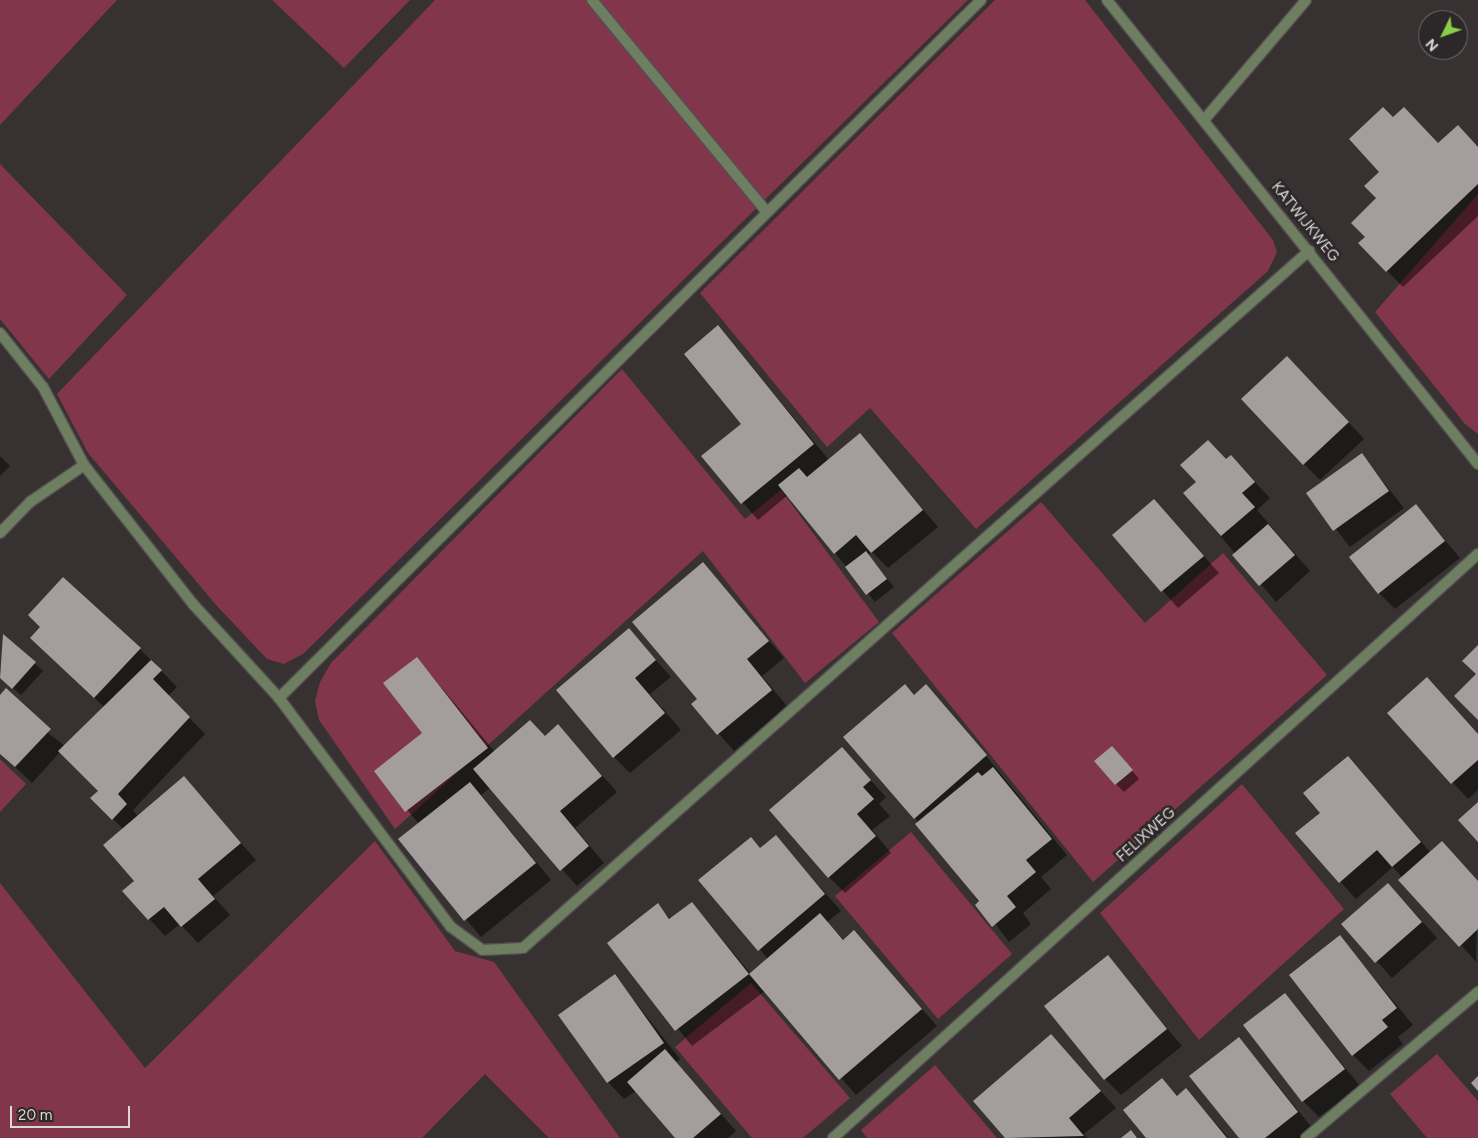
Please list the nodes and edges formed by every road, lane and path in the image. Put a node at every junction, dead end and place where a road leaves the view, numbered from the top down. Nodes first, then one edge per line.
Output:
1 (592, 0) edge
2 (981, 0) edge
3 (1107, 0) edge
4 (1306, 0) edge
5 (1204, 120) junction
6 (767, 212) junction
7 (1310, 251) junction
8 (0, 333) edge
9 (1478, 464) edge
10 (84, 465) junction
11 (0, 533) edge
12 (1478, 554) edge
13 (279, 698) junction
14 (1478, 992) edge
15 (833, 1138) edge
16 (1306, 1138) edge

1 - 6 street
2 - 6 street
3 - 5 street, KATWIJKWEG
4 - 5 street
5 - 7 street, KATWIJKWEG
6 - 13 street
7 - 9 street, KATWIJKWEG
7 - 13 street
8 - 10 street
10 - 11 street
10 - 13 street
12 - 15 street, FELIXWEG
14 - 16 street

